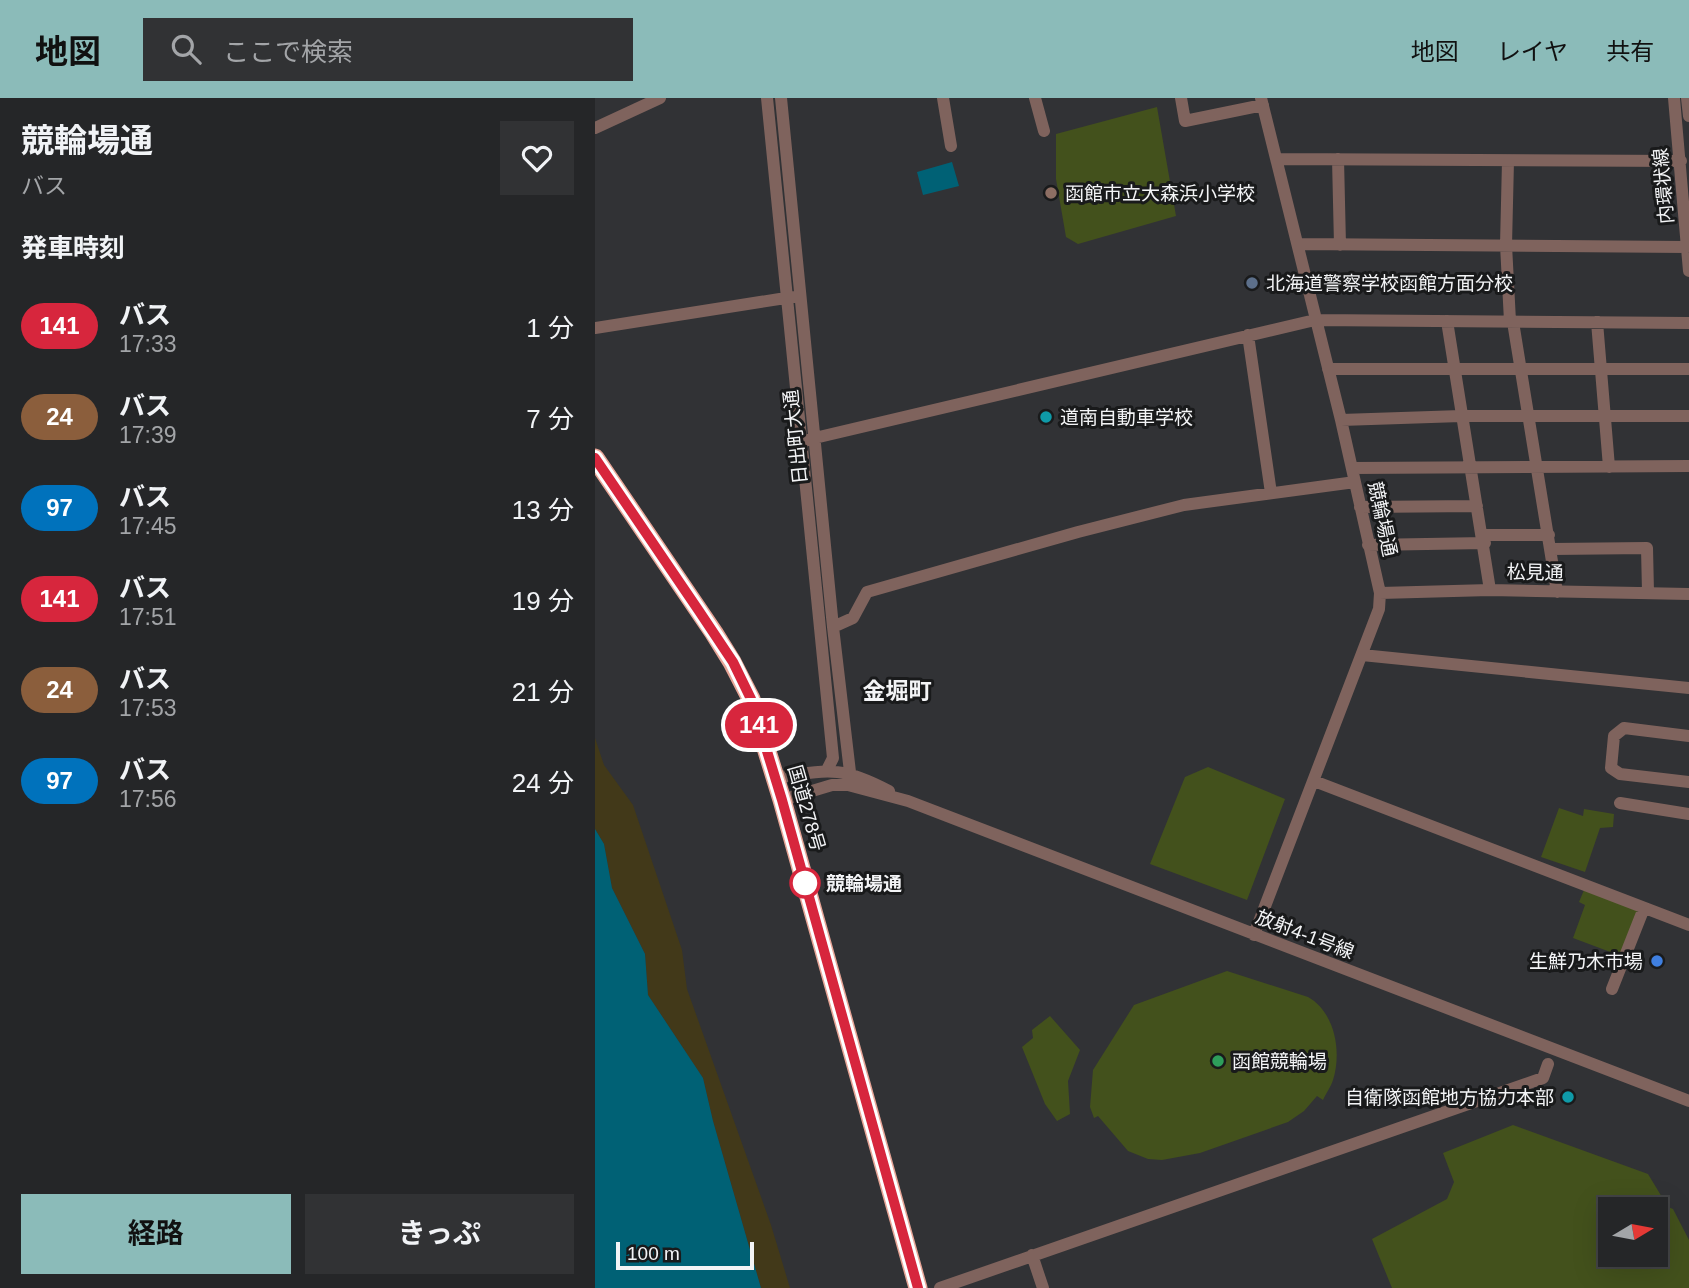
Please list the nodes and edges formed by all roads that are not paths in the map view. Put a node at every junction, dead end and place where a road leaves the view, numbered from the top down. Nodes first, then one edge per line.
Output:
1 (660, 98) edge
2 (767, 98) edge
3 (781, 98) edge
4 (943, 98) edge
5 (1035, 98) edge
6 (1181, 98) edge
7 (1674, 98) edge
8 (1687, 98) edge
9 (1262, 102) edge
10 (1689, 113) edge
11 (595, 128) edge
12 (1044, 131) dead end
13 (951, 146) dead end
14 (1277, 159) junction
15 (1338, 159) junction
16 (1508, 161) junction
17 (1681, 162) junction
18 (1687, 213) edge
19 (1298, 244) junction
20 (1340, 245) junction
21 (1506, 245) junction
22 (1687, 247) edge
23 (1689, 271) edge
24 (800, 296) junction
25 (786, 298) junction
26 (1315, 320) junction
27 (1447, 321) junction
28 (1511, 322) junction
29 (1597, 322) junction
30 (1689, 323) edge
31 (595, 328) edge
32 (1248, 335) junction
33 (1454, 368) junction
34 (1328, 369) junction
35 (1689, 369) edge
36 (1520, 370) junction
37 (1601, 370) junction
38 (1461, 416) junction
39 (1689, 416) edge
40 (1528, 417) junction
41 (1605, 417) junction
42 (1341, 420) junction
43 (808, 440) junction
44 (595, 458) edge
45 (1689, 466) edge
46 (1537, 467) junction
47 (1609, 467) junction
48 (1352, 468) junction
49 (1471, 468) junction
50 (1355, 482) junction
51 (1271, 493) junction
52 (1477, 506) junction
53 (1360, 507) junction
54 (1549, 534) junction
55 (1484, 539) junction
56 (1368, 545) junction
57 (1552, 549) junction
58 (1490, 590) junction
59 (1648, 592) junction
60 (1380, 593) junction
61 (1557, 593) junction
62 (1689, 593) edge
63 (833, 627) junction
64 (1362, 655) junction
65 (1689, 688) edge
66 (1689, 736) edge
67 (827, 770) junction
68 (850, 772) junction
69 (775, 778) junction
70 (1314, 781) junction
71 (1689, 782) edge
72 (782, 800) junction
73 (908, 801) junction
74 (1620, 803) dead end
75 (1689, 814) edge
76 (1644, 908) junction
77 (1689, 925) edge
78 (1254, 935) junction
79 (1612, 989) dead end
80 (1548, 1064) dead end
81 (1689, 1101) edge
82 (1032, 1255) junction
83 (918, 1288) edge
84 (940, 1288) edge
85 (1043, 1288) edge

1 - 11 street
2 - 25 street, 日出町大通
3 - 24 street, 日出町大通
4 - 13 street
5 - 12 street
6 - 9 street
7 - 17 street, 内環状線
8 - 10 street
9 - 14 street, 競輪場通
14 - 15 street
14 - 19 street, 競輪場通
15 - 16 street
15 - 20 street
16 - 17 street
16 - 21 street
17 - 18 street, 内環状線
18 - 22 street, 内環状線
19 - 20 street
19 - 26 street, 競輪場通
20 - 21 street
21 - 22 street
21 - 28 street
22 - 23 street, 内環状線
24 - 25 street
24 - 43 street, 日出町大通
25 - 31 street
25 - 43 street, 日出町大通
26 - 27 street
26 - 32 street
26 - 34 street, 競輪場通
27 - 28 street
27 - 33 street
28 - 29 street
28 - 36 street
29 - 30 street
29 - 37 street
32 - 43 street
32 - 51 street
33 - 34 street
33 - 36 street
33 - 38 street
34 - 42 street, 競輪場通
35 - 37 street
36 - 37 street
36 - 40 street
37 - 41 street
38 - 40 street
38 - 42 street
38 - 49 street
39 - 41 street
40 - 41 street
40 - 46 street
41 - 47 street
42 - 48 street, 競輪場通
43 - 63 street, 日出町大通
43 - 67 street, 日出町大通
44 - 69 highway, 国道278号
45 - 47 street
46 - 47 street
46 - 49 street
46 - 54 street
48 - 49 street
48 - 50 street, 競輪場通
49 - 52 street
50 - 51 street
50 - 53 street, 競輪場通
51 - 63 street
52 - 53 street
52 - 55 street
53 - 56 street, 競輪場通
54 - 55 street
54 - 57 street
55 - 56 street
55 - 58 street
56 - 60 street, 競輪場通
57 - 59 street
57 - 61 street
58 - 60 street, 松見通
58 - 61 street, 松見通
59 - 61 street, 松見通
59 - 62 street, 松見通
60 - 64 street, 競輪場通
63 - 68 street, 日出町大通
64 - 65 street
64 - 70 street, 競輪場通
66 - 71 street
67 - 68 street, 放射4-1号線
67 - 69 street, 放射4-1号線
68 - 73 street, 放射4-1号線
69 - 72 highway, 国道278号
70 - 76 street
70 - 78 street, 競輪場通
72 - 73 street, 放射4-1号線
72 - 83 highway, 国道278号
73 - 78 street, 放射4-1号線
74 - 75 street
76 - 77 street
76 - 79 street
78 - 81 street, 放射4-1号線
80 - 82 street
82 - 84 street
82 - 85 street

